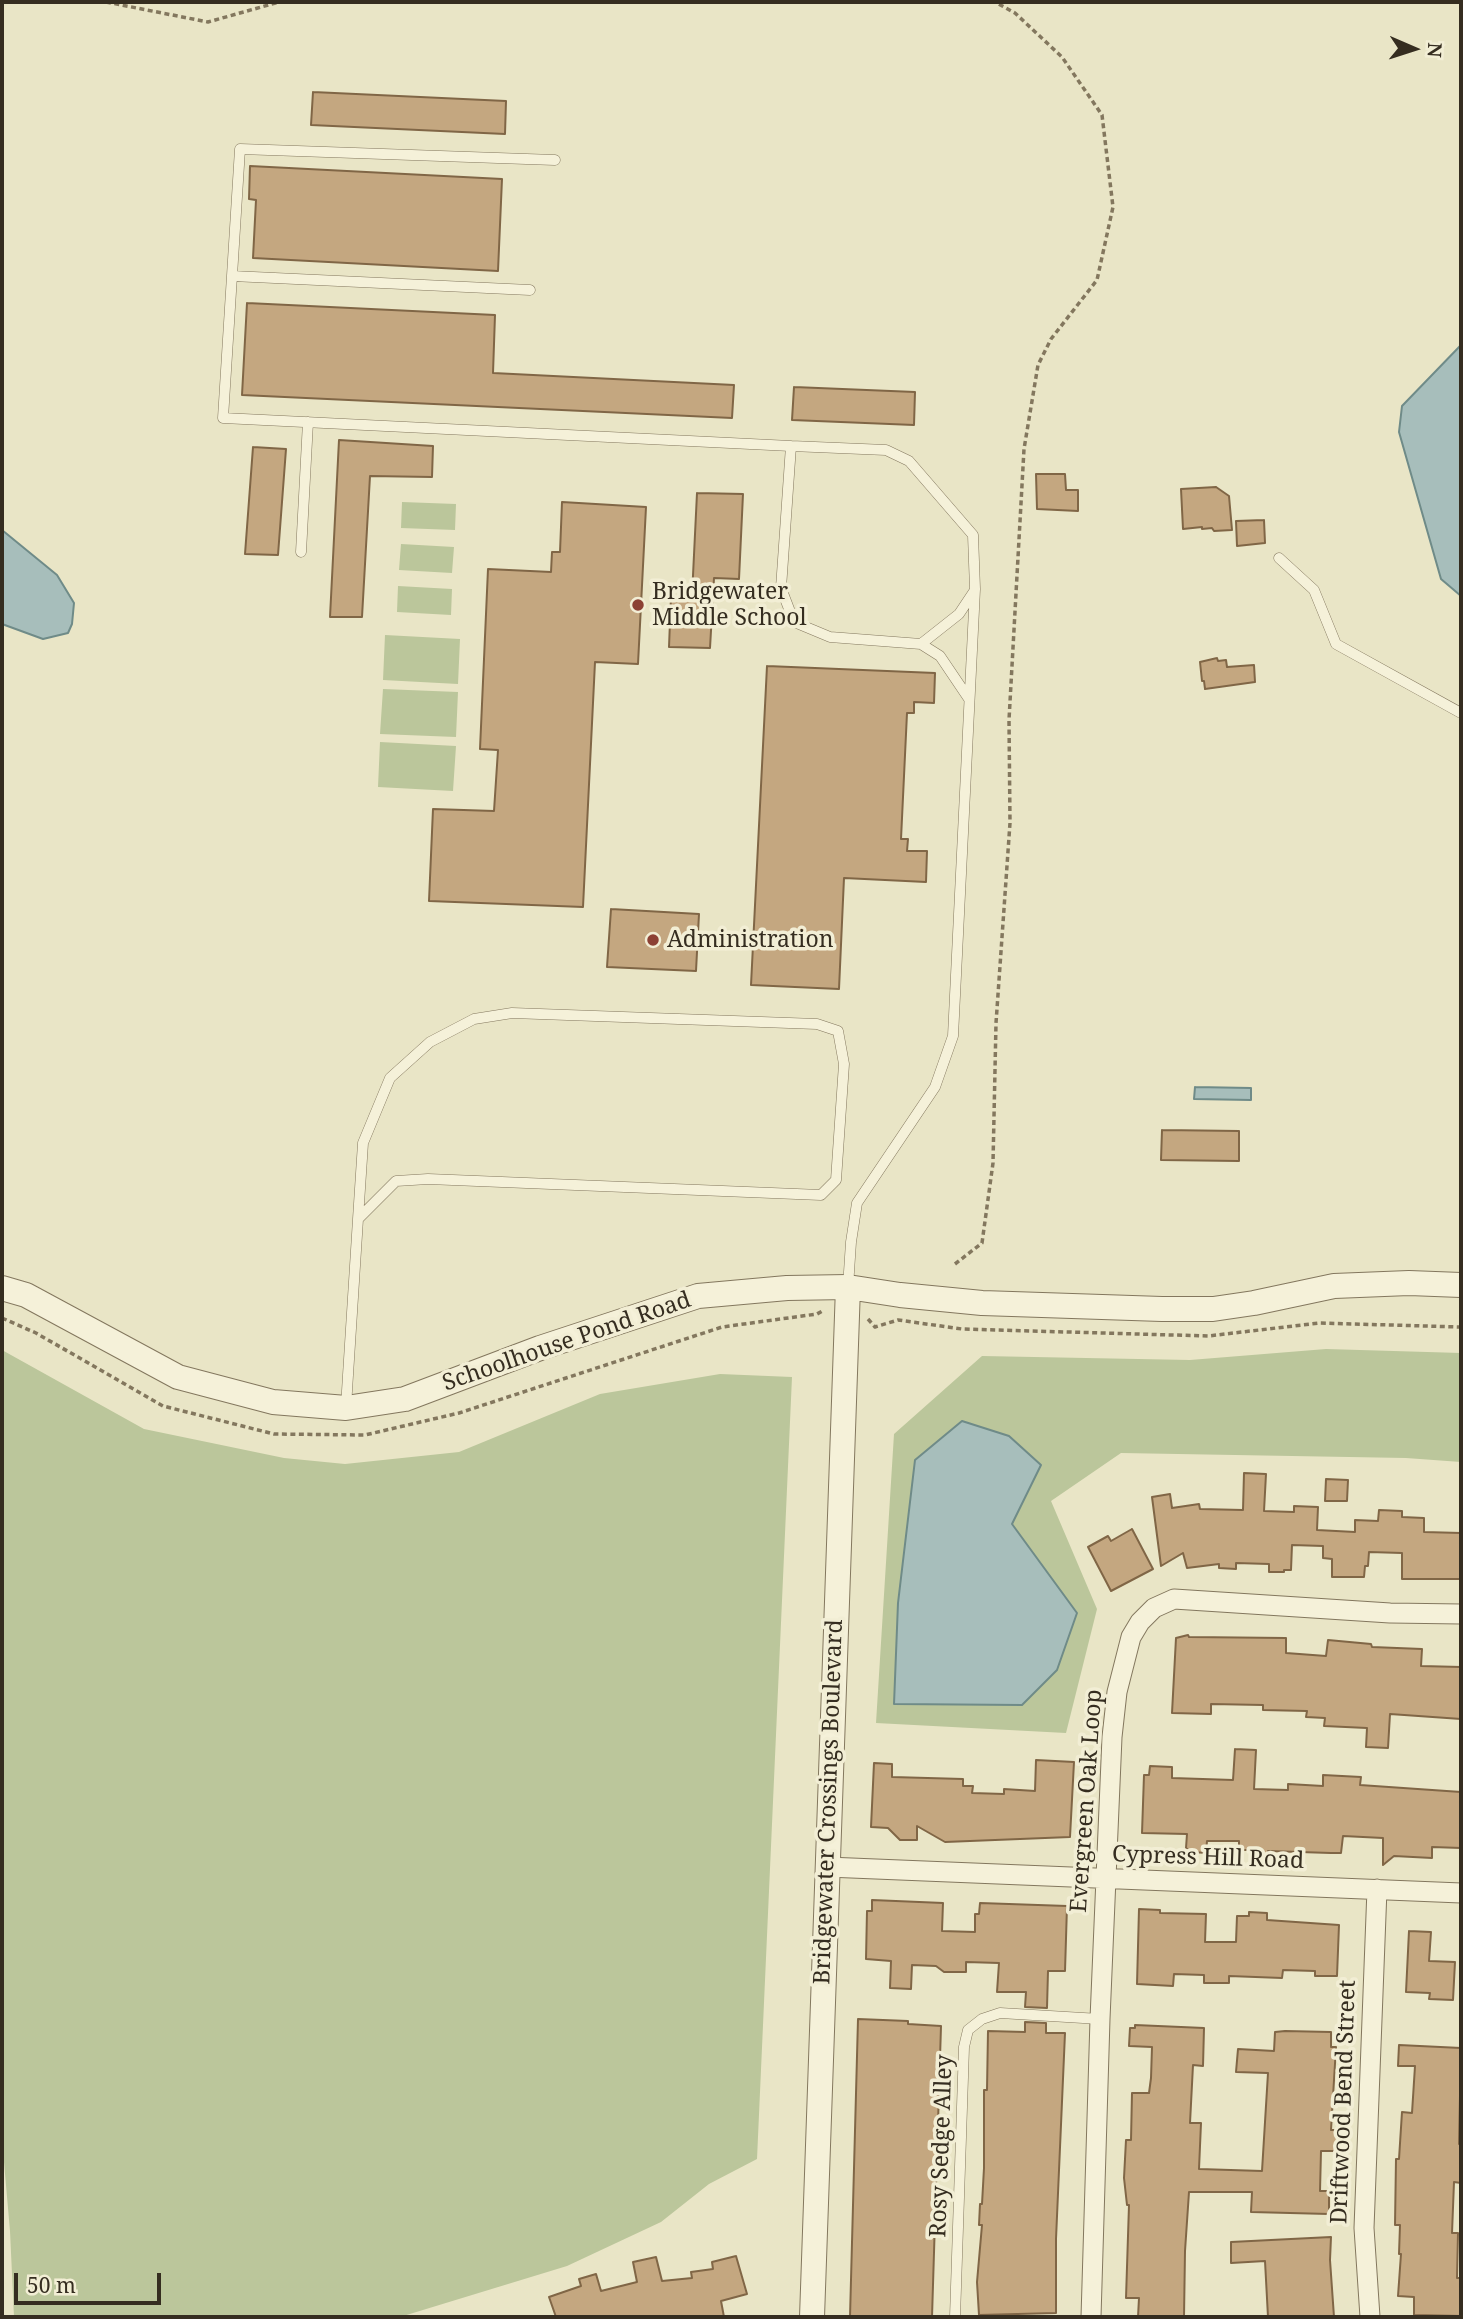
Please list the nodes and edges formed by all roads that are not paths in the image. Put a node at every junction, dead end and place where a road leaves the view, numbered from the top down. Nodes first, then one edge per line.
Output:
1 (555, 160) dead end
2 (232, 276) junction
3 (530, 290) dead end
4 (308, 422) junction
5 (791, 446) junction
6 (300, 552) dead end
7 (1279, 558) dead end
8 (975, 589) junction
9 (920, 643) junction
10 (969, 699) junction
11 (1461, 713) edge
12 (358, 1219) junction
13 (1461, 1285) edge
14 (848, 1287) junction
15 (2, 1288) edge
16 (346, 1408) junction
17 (1461, 1614) edge
18 (827, 1867) junction
19 (1105, 1878) junction
20 (1377, 1889) junction
21 (1461, 1893) edge
22 (1100, 2019) junction
23 (812, 2317) edge
24 (955, 2317) edge
25 (1091, 2317) edge
26 (1370, 2317) edge

1 - 2 lane
2 - 3 lane
2 - 4 lane
4 - 5 lane
4 - 6 lane
5 - 8 lane
5 - 9 lane
7 - 11 lane
8 - 9 lane
8 - 10 lane
9 - 10 lane
10 - 14 lane
12 - 12 lane
12 - 16 lane
13 - 14 street, Schoolhouse Pond Road
14 - 16 street, Schoolhouse Pond Road
14 - 18 street, Bridgewater Crossings Boulevard
15 - 16 street, Schoolhouse Pond Road
17 - 19 street, Evergreen Oak Loop
18 - 19 street, Cypress Hill Road
18 - 23 street, Bridgewater Crossings Boulevard
19 - 20 street, Cypress Hill Road
19 - 22 street, Evergreen Oak Loop
20 - 21 street, Cypress Hill Road
20 - 26 street, Driftwood Bend Street
22 - 24 lane, Rosy Sedge Alley
22 - 25 street, Evergreen Oak Loop

